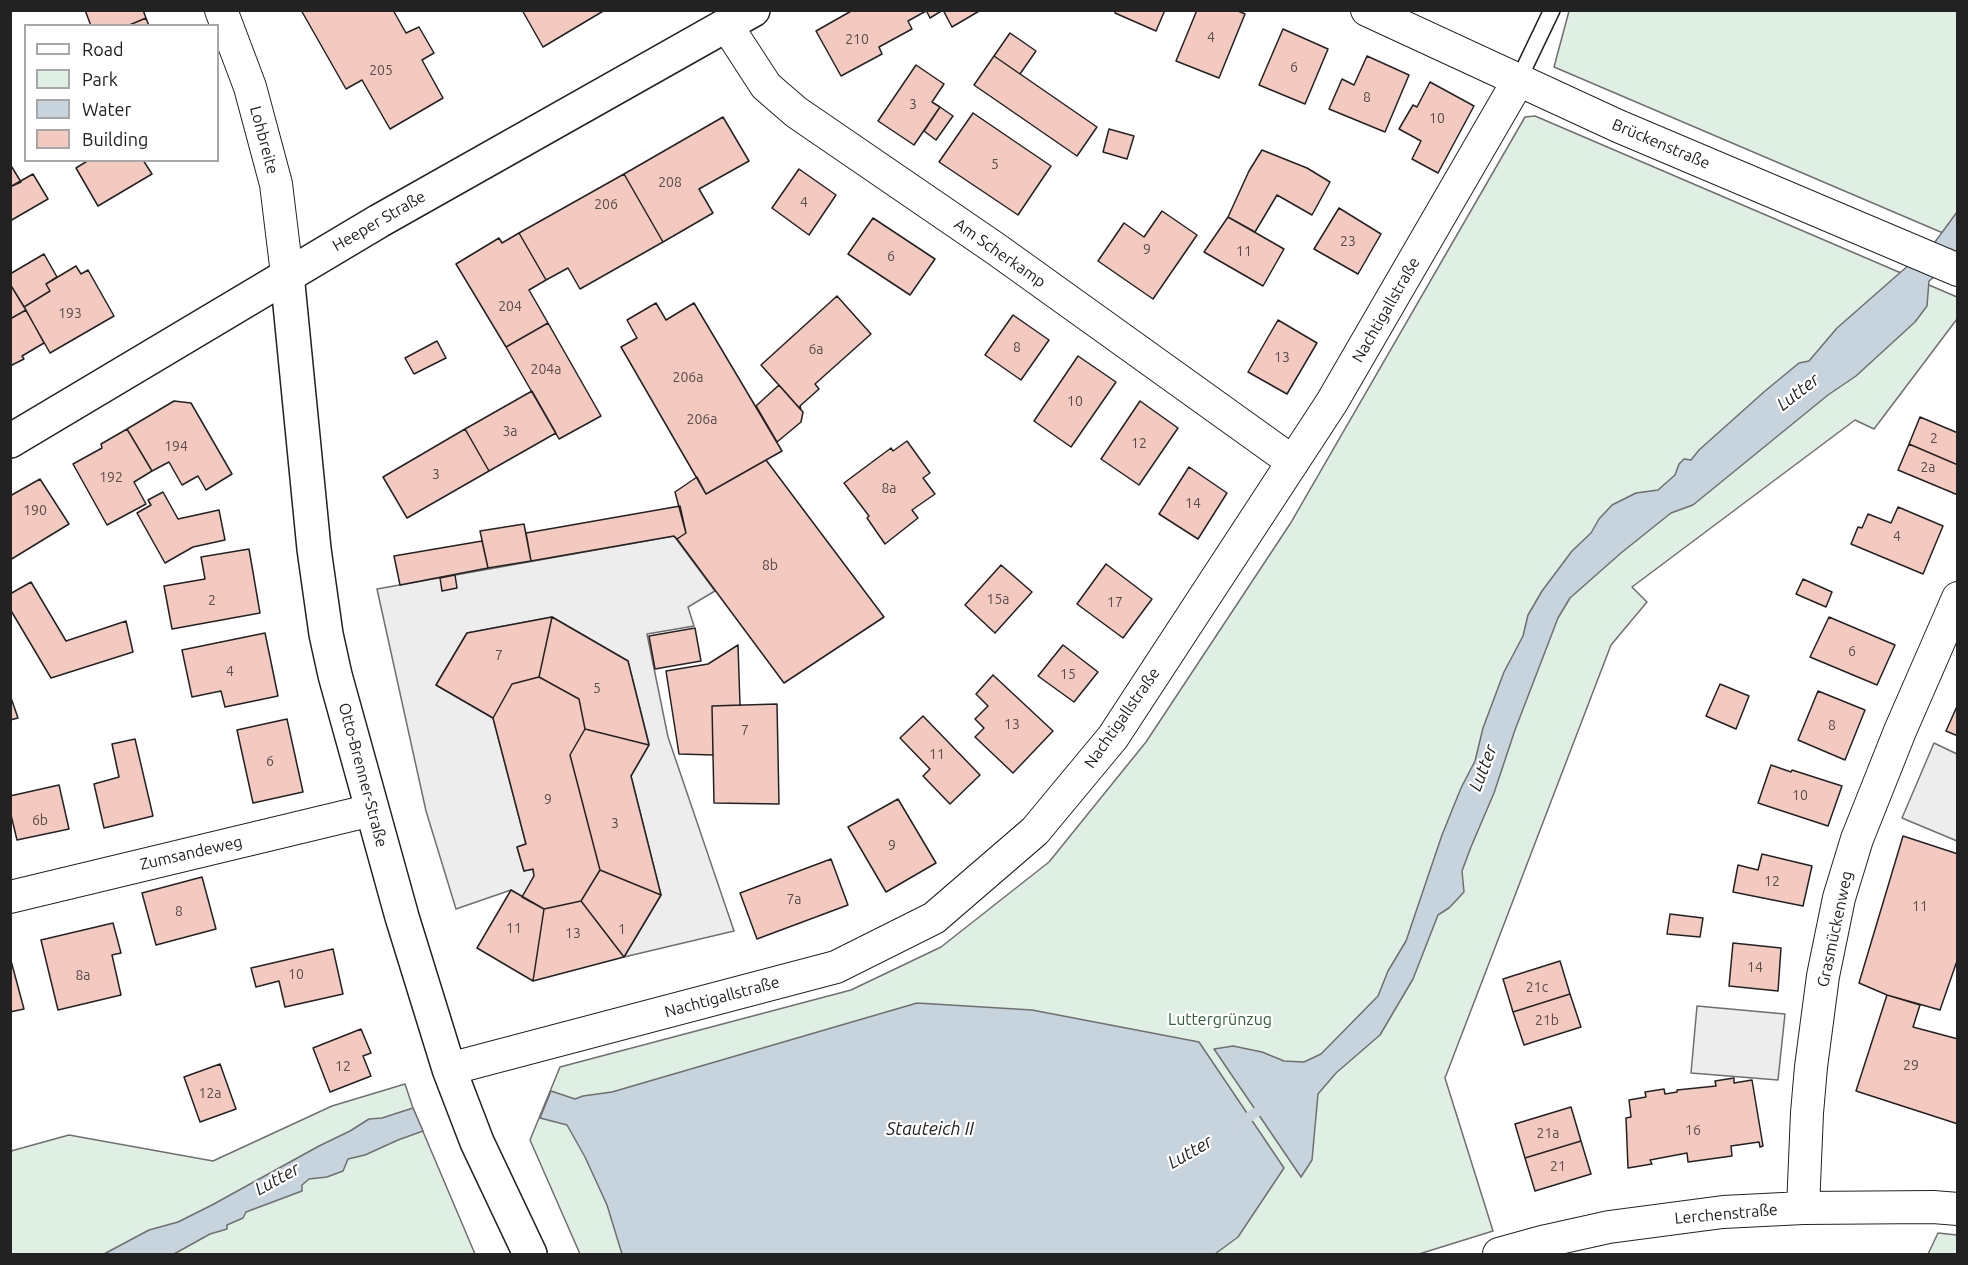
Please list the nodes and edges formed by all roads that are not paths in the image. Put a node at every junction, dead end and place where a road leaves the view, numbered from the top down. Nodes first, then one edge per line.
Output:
1 (221, 10) edge
2 (1367, 10) edge
3 (1552, 10) edge
4 (740, 18) edge
5 (1518, 81) junction
6 (1958, 270) edge
7 (287, 274) junction
8 (10, 441) edge
9 (1293, 462) junction
10 (1958, 598) edge
11 (372, 810) junction
12 (10, 897) edge
13 (449, 1070) junction
14 (1803, 1208) junction
15 (1958, 1209) edge
16 (1550, 1247) edge
17 (530, 1254) edge
18 (1499, 1254) edge

1 - 7 street, Lohbreite
2 - 5 street, Brückenstraße
3 - 5 lane
4 - 7 street, Heeper Straße
4 - 9 street, Am Scherkamp
5 - 6 street, Brückenstraße
5 - 9 street, Nachtigallstraße
7 - 8 street, Heeper Straße
7 - 11 street, Otto-Brenner-Straße
9 - 13 street, Nachtigallstraße
10 - 14 street, Grasmückenweg
11 - 12 street, Zumsandeweg
11 - 13 street, Otto-Brenner-Straße
13 - 17 street, Otto-Brenner-Straße
14 - 15 street, Lerchenstraße
14 - 16 street, Lerchenstraße
16 - 18 street, Lerchenstraße

